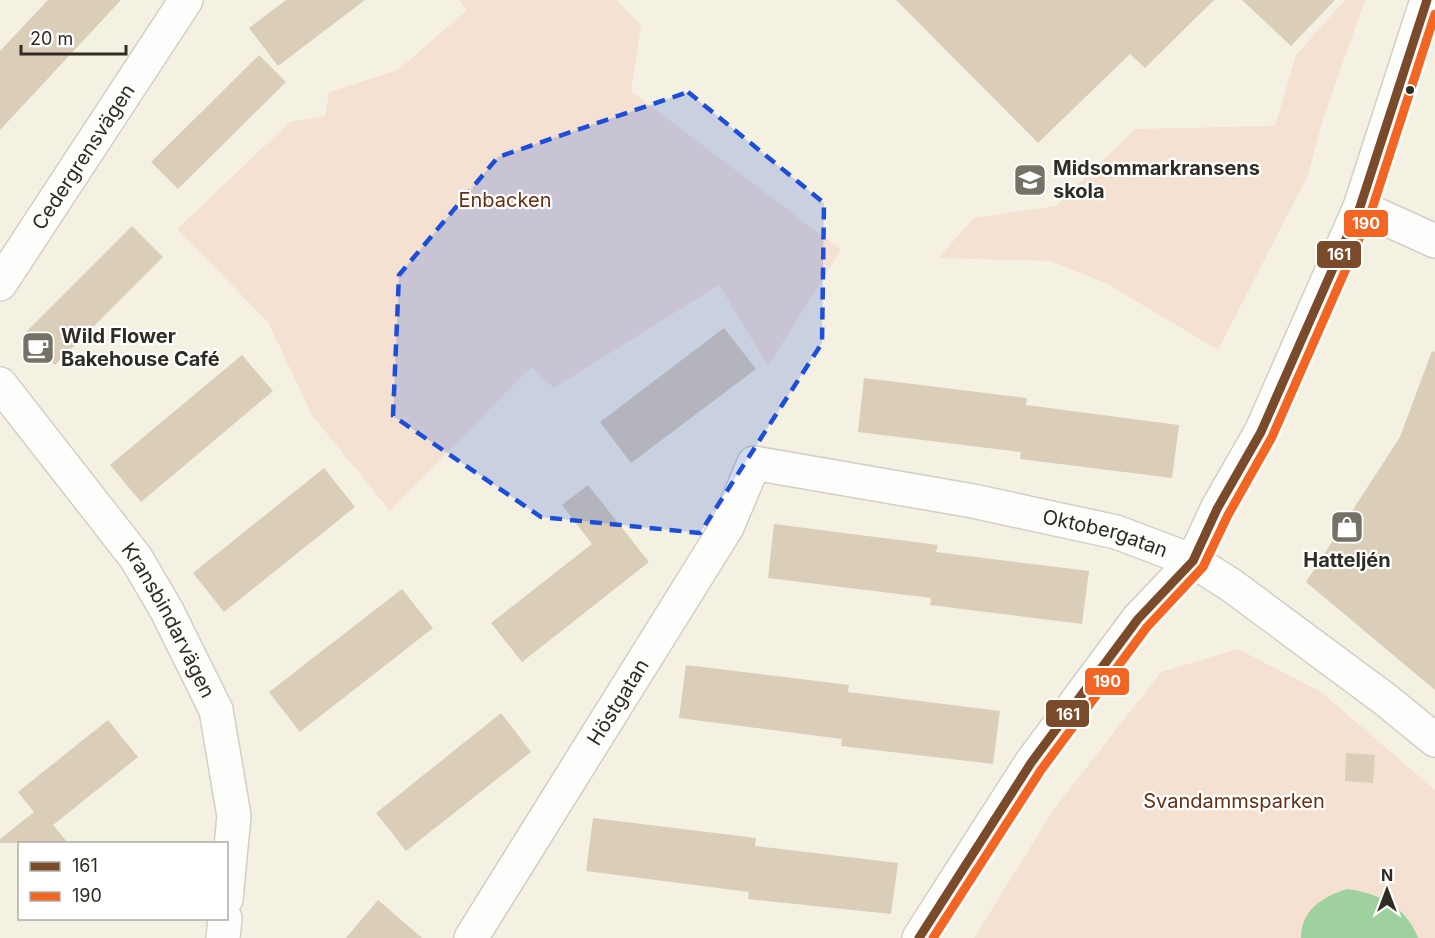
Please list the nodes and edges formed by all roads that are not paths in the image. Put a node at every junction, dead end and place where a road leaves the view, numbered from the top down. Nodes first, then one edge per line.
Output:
1 (186, 0) edge
2 (1427, 0) edge
3 (1360, 207) junction
4 (1435, 241) edge
5 (0, 284) edge
6 (0, 384) edge
7 (754, 463) joint
8 (1193, 561) junction
9 (1435, 740) edge
10 (228, 878) edge
11 (225, 920) edge
12 (223, 938) edge
13 (471, 938) edge
14 (919, 938) edge

1 - 5 street, Cedergrensvägen
2 - 3 street
3 - 4 street
3 - 8 street
6 - 10 street, Kransbindarvägen
7 - 8 street, Oktobergatan
7 - 13 street, Höstgatan
8 - 9 street, Oktobergatan
8 - 14 street
11 - 12 street

